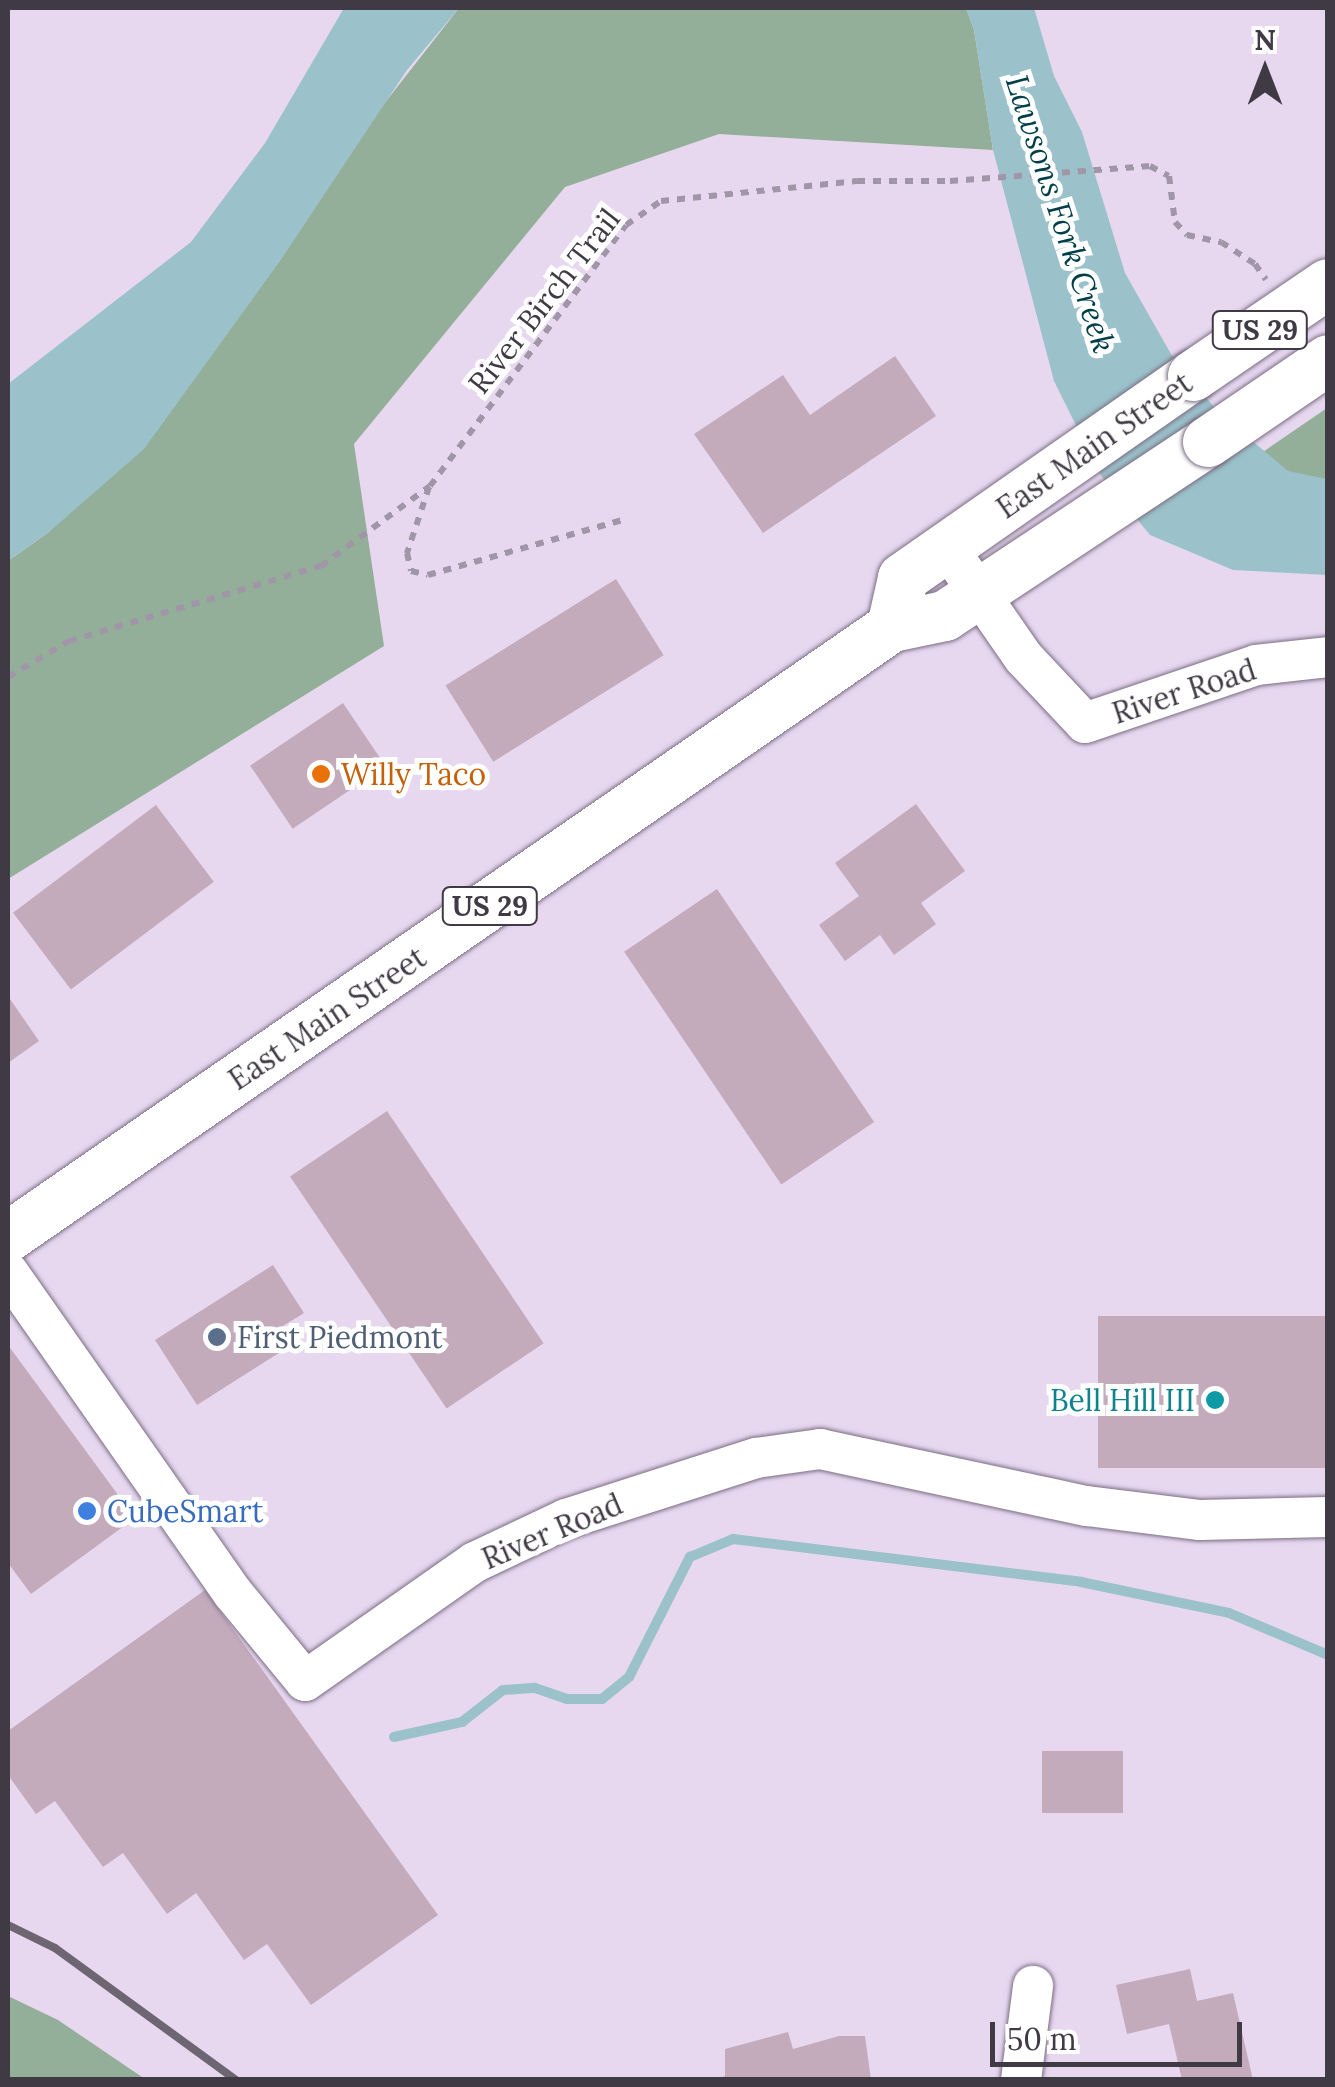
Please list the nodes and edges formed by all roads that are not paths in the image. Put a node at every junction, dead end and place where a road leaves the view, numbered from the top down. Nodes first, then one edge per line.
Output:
1 (1328, 284) edge
2 (1328, 360) edge
3 (947, 547) junction
4 (979, 594) junction
5 (892, 627) junction
6 (1328, 657) edge
7 (8, 1238) edge
8 (8, 1272) edge
9 (1328, 1518) edge
10 (1033, 1986) dead end
11 (1022, 2080) edge

1 - 3 main road, East Main Street / US 29, bridge
2 - 4 main road, East Main Street / US 29, bridge
3 - 4 street, River Road
3 - 5 main road, East Main Street / US 29
4 - 5 main road, East Main Street / US 29
4 - 6 street, River Road
5 - 7 main road, East Main Street / US 29
8 - 9 street, River Road
10 - 11 street

